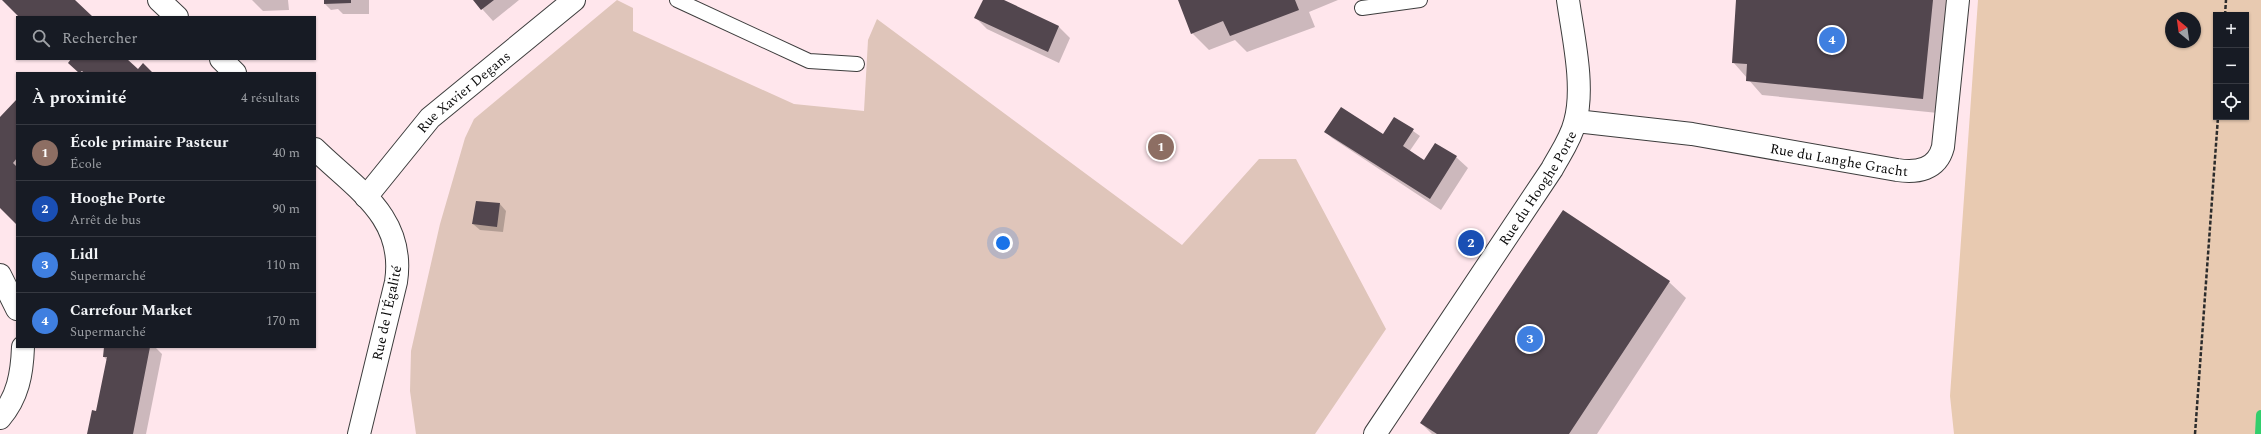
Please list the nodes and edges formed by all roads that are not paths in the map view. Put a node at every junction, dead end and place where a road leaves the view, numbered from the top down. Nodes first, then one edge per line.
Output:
1 (159, 0) edge
2 (574, 0) edge
3 (677, 0) edge
4 (1420, 0) edge
5 (1568, 0) edge
6 (1958, 0) edge
7 (1362, 8) dead end
8 (176, 16) edge
9 (222, 60) edge
10 (857, 64) dead end
11 (234, 72) edge
12 (1576, 121) junction
13 (316, 151) edge
14 (366, 197) junction
15 (0, 275) edge
16 (16, 307) edge
17 (23, 348) edge
18 (0, 418) edge
19 (359, 434) edge
20 (1374, 434) edge

1 - 8 street
2 - 14 street, Rue Xavier Degans
3 - 10 lane
4 - 7 lane
5 - 12 street, Rue du Hooghe Porte
6 - 12 street, Rue du Langhe Gracht
9 - 11 street
12 - 20 street, Rue du Hooghe Porte
13 - 14 street, Rue de l'Égalité
14 - 19 street, Rue de l'Égalité
15 - 16 street
17 - 18 street

